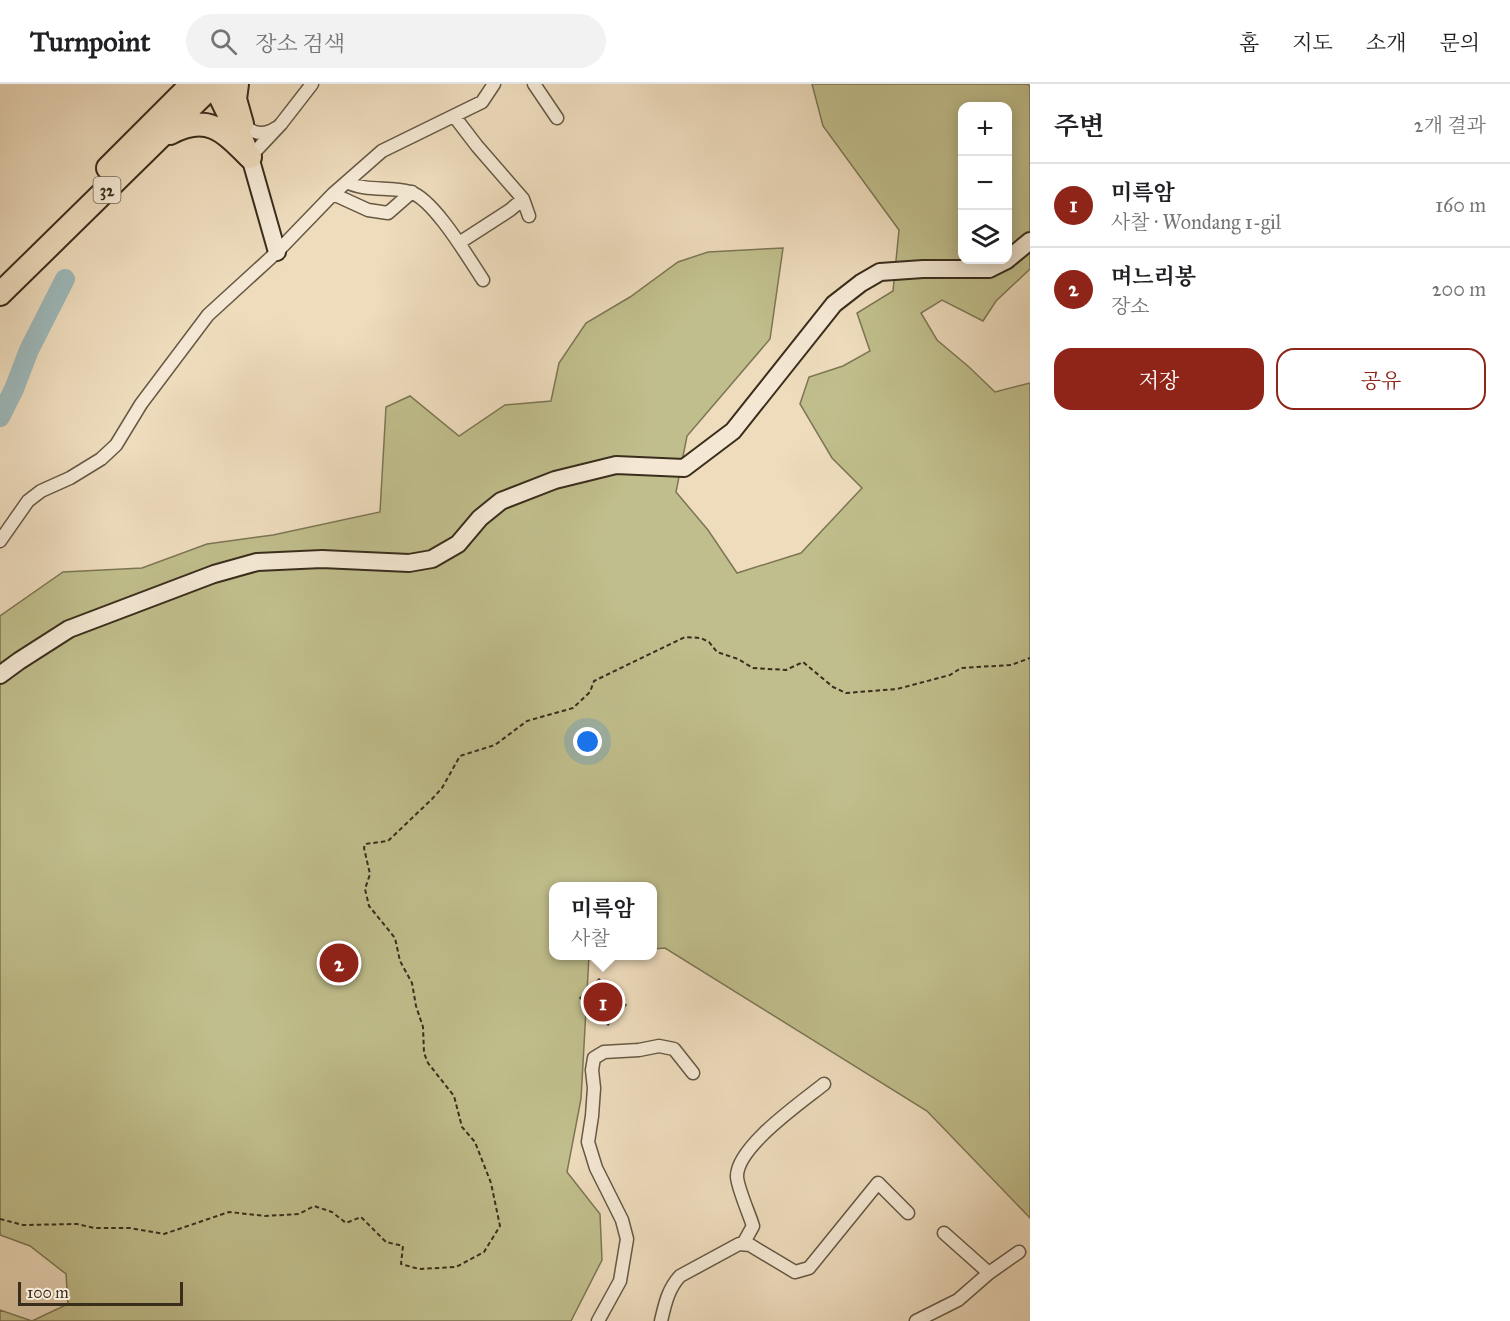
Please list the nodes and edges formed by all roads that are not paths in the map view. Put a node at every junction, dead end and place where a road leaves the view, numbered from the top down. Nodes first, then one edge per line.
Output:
1 (171, 84) edge
2 (192, 84) edge
3 (214, 84) edge
4 (237, 84) edge
5 (312, 84) edge
6 (494, 84) edge
7 (534, 84) edge
8 (454, 116) junction
9 (557, 118) dead end
10 (242, 124) junction
11 (281, 124) junction
12 (162, 137) junction
13 (130, 146) junction
14 (250, 157) junction
15 (347, 182) junction
16 (412, 192) junction
17 (333, 194) junction
18 (523, 199) junction
19 (529, 216) dead end
20 (1030, 241) edge
21 (459, 243) junction
22 (278, 252) junction
23 (1012, 255) edge
24 (998, 264) edge
25 (0, 275) edge
26 (483, 280) dead end
27 (0, 294) edge
28 (0, 541) edge
29 (0, 675) edge
30 (693, 1073) dead end
31 (824, 1084) dead end
32 (908, 1213) dead end
33 (944, 1233) dead end
34 (743, 1244) junction
35 (1019, 1252) dead end
36 (989, 1273) junction
37 (598, 1321) edge
38 (661, 1321) edge
39 (916, 1321) edge

1 - 13 highway
2 - 13 highway, 32
3 - 12 highway, 32
3 - 14 highway
4 - 10 highway
5 - 11 street
6 - 8 street
7 - 9 street
8 - 15 street
8 - 18 street
10 - 11 street
10 - 14 highway
11 - 14 street
12 - 14 highway
12 - 27 highway, 32
13 - 25 highway, 32
14 - 22 street
15 - 16 street
15 - 17 street
16 - 17 street
16 - 21 street
17 - 22 street
18 - 19 street
18 - 21 street
20 - 23 street
21 - 26 street
22 - 28 street
24 - 29 street
30 - 37 street
31 - 34 street
32 - 34 street
33 - 36 street
34 - 38 street
35 - 36 street
36 - 39 street

